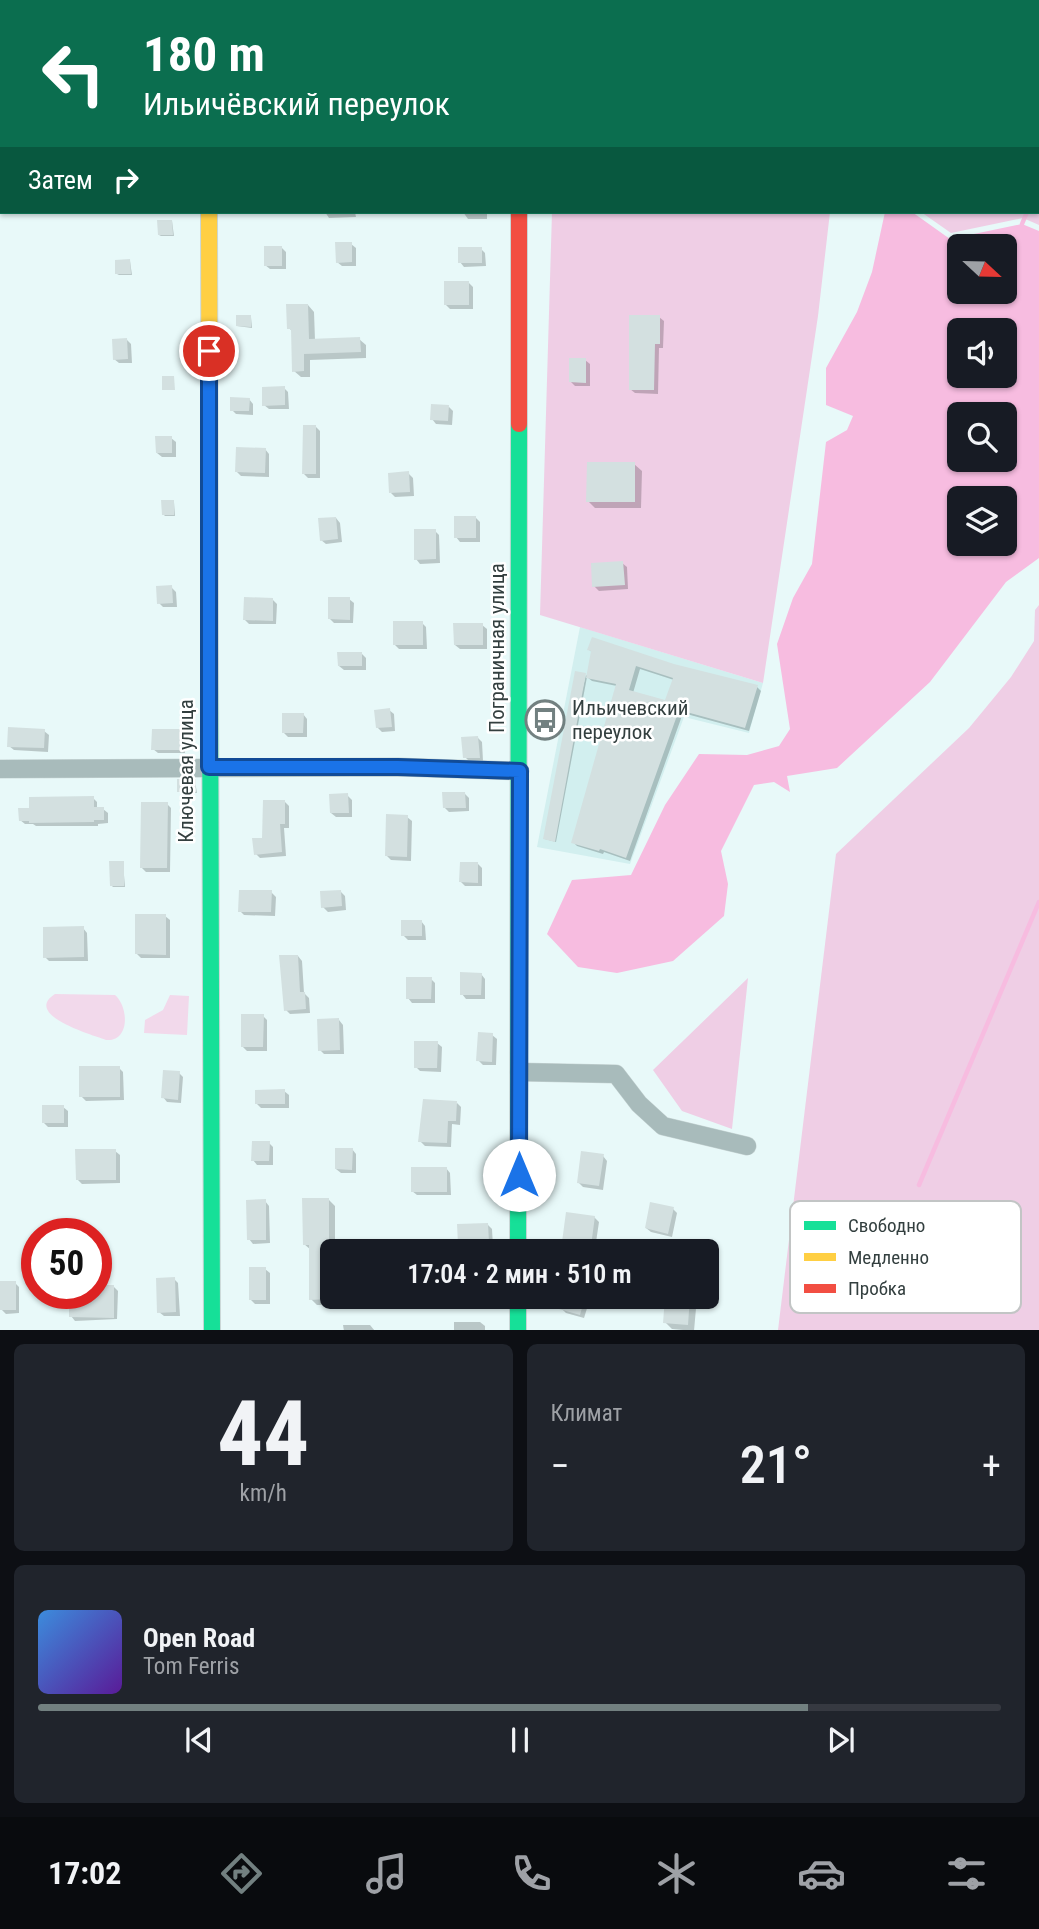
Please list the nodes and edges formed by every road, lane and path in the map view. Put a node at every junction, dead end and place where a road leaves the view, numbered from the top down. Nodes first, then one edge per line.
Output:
1 (209, 214) edge
2 (519, 214) edge
3 (209, 767) junction
4 (0, 769) edge
5 (520, 771) junction
6 (519, 1072) junction
7 (747, 1146) dead end
8 (518, 1239) edge
9 (518, 1309) edge
10 (212, 1330) edge
11 (518, 1330) edge

1 - 3 street, Ключевая улица
2 - 5 street, Пограничная улица
3 - 4 street
3 - 5 street
3 - 10 street, Ключевая улица
5 - 6 street, Пограничная улица
6 - 7 street
6 - 8 street, Пограничная улица
9 - 11 street

